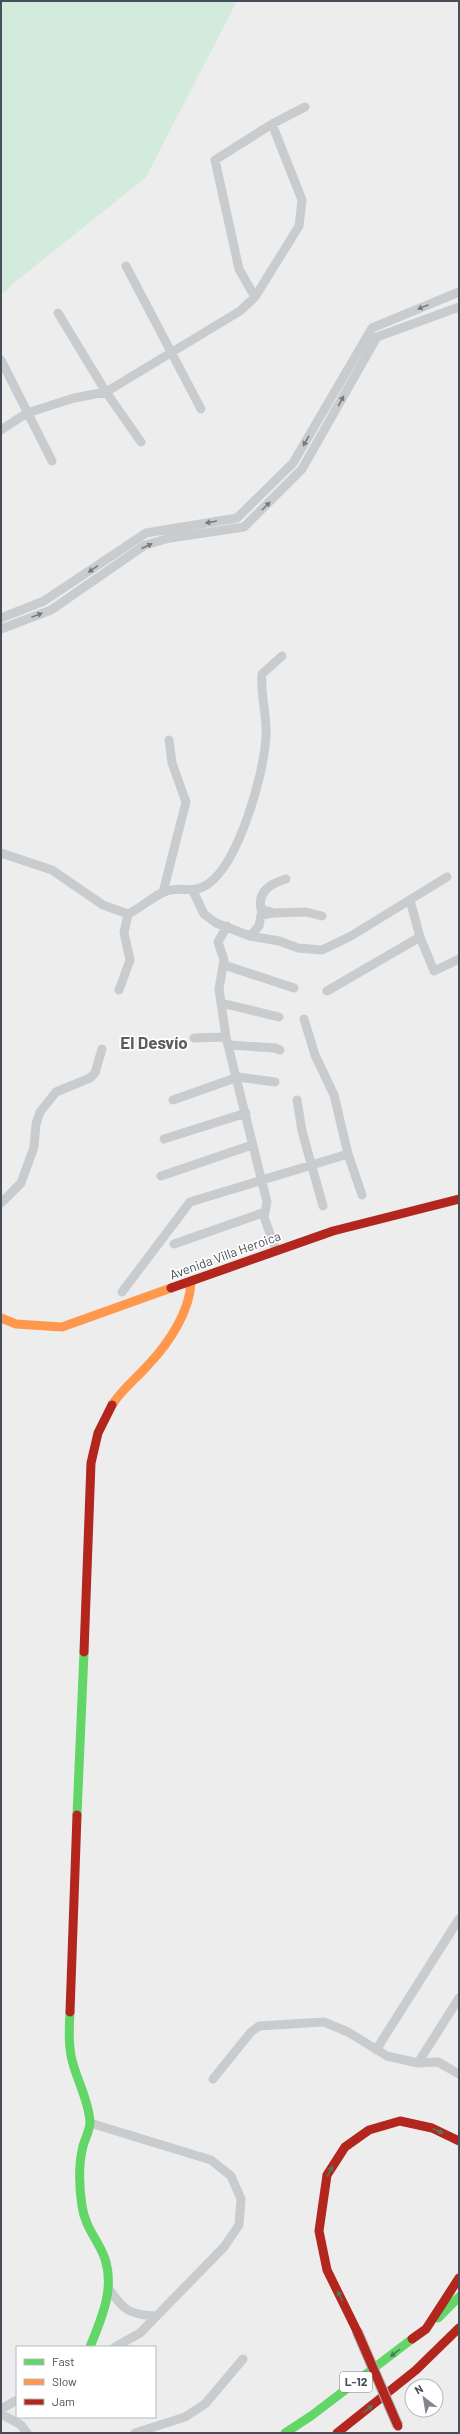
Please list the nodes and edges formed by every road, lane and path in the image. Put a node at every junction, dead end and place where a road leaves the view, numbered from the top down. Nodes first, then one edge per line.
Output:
1 (305, 107) dead end
2 (272, 124) junction
3 (126, 266) dead end
4 (459, 292) edge
5 (255, 297) junction
6 (459, 307) edge
7 (58, 313) dead end
8 (171, 353) junction
9 (1, 360) edge
10 (106, 392) junction
11 (201, 409) dead end
12 (27, 413) junction
13 (1, 430) edge
14 (140, 442) dead end
15 (52, 461) dead end
16 (1, 618) edge
17 (1, 629) edge
18 (282, 656) dead end
19 (169, 740) dead end
20 (1, 853) edge
21 (447, 877) dead end
22 (286, 879) dead end
23 (193, 891) junction
24 (163, 892) junction
25 (410, 900) junction
26 (274, 913) junction
27 (128, 914) junction
28 (322, 916) dead end
29 (227, 926) junction
30 (250, 936) junction
31 (420, 937) junction
32 (459, 958) edge
33 (224, 965) junction
34 (294, 988) dead end
35 (119, 990) dead end
36 (327, 990) dead end
37 (221, 1003) junction
38 (280, 1016) dead end
39 (304, 1019) dead end
40 (194, 1038) dead end
41 (228, 1041) junction
42 (102, 1049) dead end
43 (280, 1050) dead end
44 (238, 1077) junction
45 (275, 1082) dead end
46 (173, 1100) dead end
47 (297, 1100) dead end
48 (246, 1113) junction
49 (164, 1138) dead end
50 (252, 1145) junction
51 (348, 1154) junction
52 (311, 1165) junction
53 (161, 1176) dead end
54 (260, 1180) junction
55 (362, 1195) dead end
56 (459, 1198) edge
57 (1, 1203) edge
58 (323, 1206) dead end
59 (265, 1212) junction
60 (174, 1244) dead end
61 (276, 1250) junction
62 (191, 1282) junction
63 (122, 1292) dead end
64 (1, 1318) edge
65 (459, 1919) edge
66 (459, 1998) edge
67 (376, 2050) junction
68 (418, 2063) junction
69 (459, 2074) edge
70 (213, 2079) dead end
71 (90, 2123) junction
72 (459, 2142) edge
73 (459, 2278) edge
74 (109, 2289) junction
75 (459, 2297) edge
76 (156, 2316) junction
77 (459, 2328) edge
78 (426, 2329) junction
79 (90, 2346) edge
80 (117, 2346) edge
81 (243, 2359) dead end
82 (16, 2401) edge
83 (1, 2409) edge
84 (1, 2414) edge
85 (400, 2429) edge
86 (28, 2433) edge
87 (135, 2433) edge
88 (285, 2433) edge
89 (337, 2433) edge

1 - 2 street
2 - 5 street
2 - 5 street
3 - 8 street
4 -> 16 street
5 - 8 street
17 -> 6 street
7 - 10 street
8 - 10 street
8 - 11 street
9 - 12 street
10 - 12 street
10 - 14 street
12 - 13 street
12 - 15 street
18 - 23 street
19 - 24 street
20 - 27 street
21 - 25 street
22 - 26 street
23 - 24 street
23 - 29 street
24 - 27 street
25 - 30 street
25 - 31 street
26 - 28 street
26 - 30 street
27 - 35 street
29 - 30 street
29 - 33 street
31 - 32 street
31 - 36 street
33 - 34 street
33 - 37 street
37 - 38 street
37 - 41 street
39 - 51 street
40 - 41 street
41 - 43 street
41 - 44 street
42 - 57 street
44 - 45 street
44 - 46 street
44 - 48 street
47 - 52 street
48 - 49 street
48 - 50 street
50 - 53 street
50 - 54 street
51 - 52 street
51 - 55 street
52 - 54 street
52 - 58 street
54 - 59 street
54 - 63 street
56 - 61 main road, Avenida Villa Heroica
59 - 60 street
59 - 61 street
61 - 62 main road, Avenida Villa Heroica
62 - 64 main road, Avenida Villa Heroica
62 - 71 main road
65 - 67 street
66 - 68 street
67 - 68 street
67 - 70 street
68 - 69 street
71 - 74 main road
71 - 76 street
85 -> 72 main road, bridge
73 - 78 main road
74 - 76 street
74 - 79 main road
75 - 78 main road, L-12
76 - 80 street
89 -> 77 main road, L-12
78 -> 88 main road, L-12
81 - 87 street
82 - 83 street
84 - 86 street

